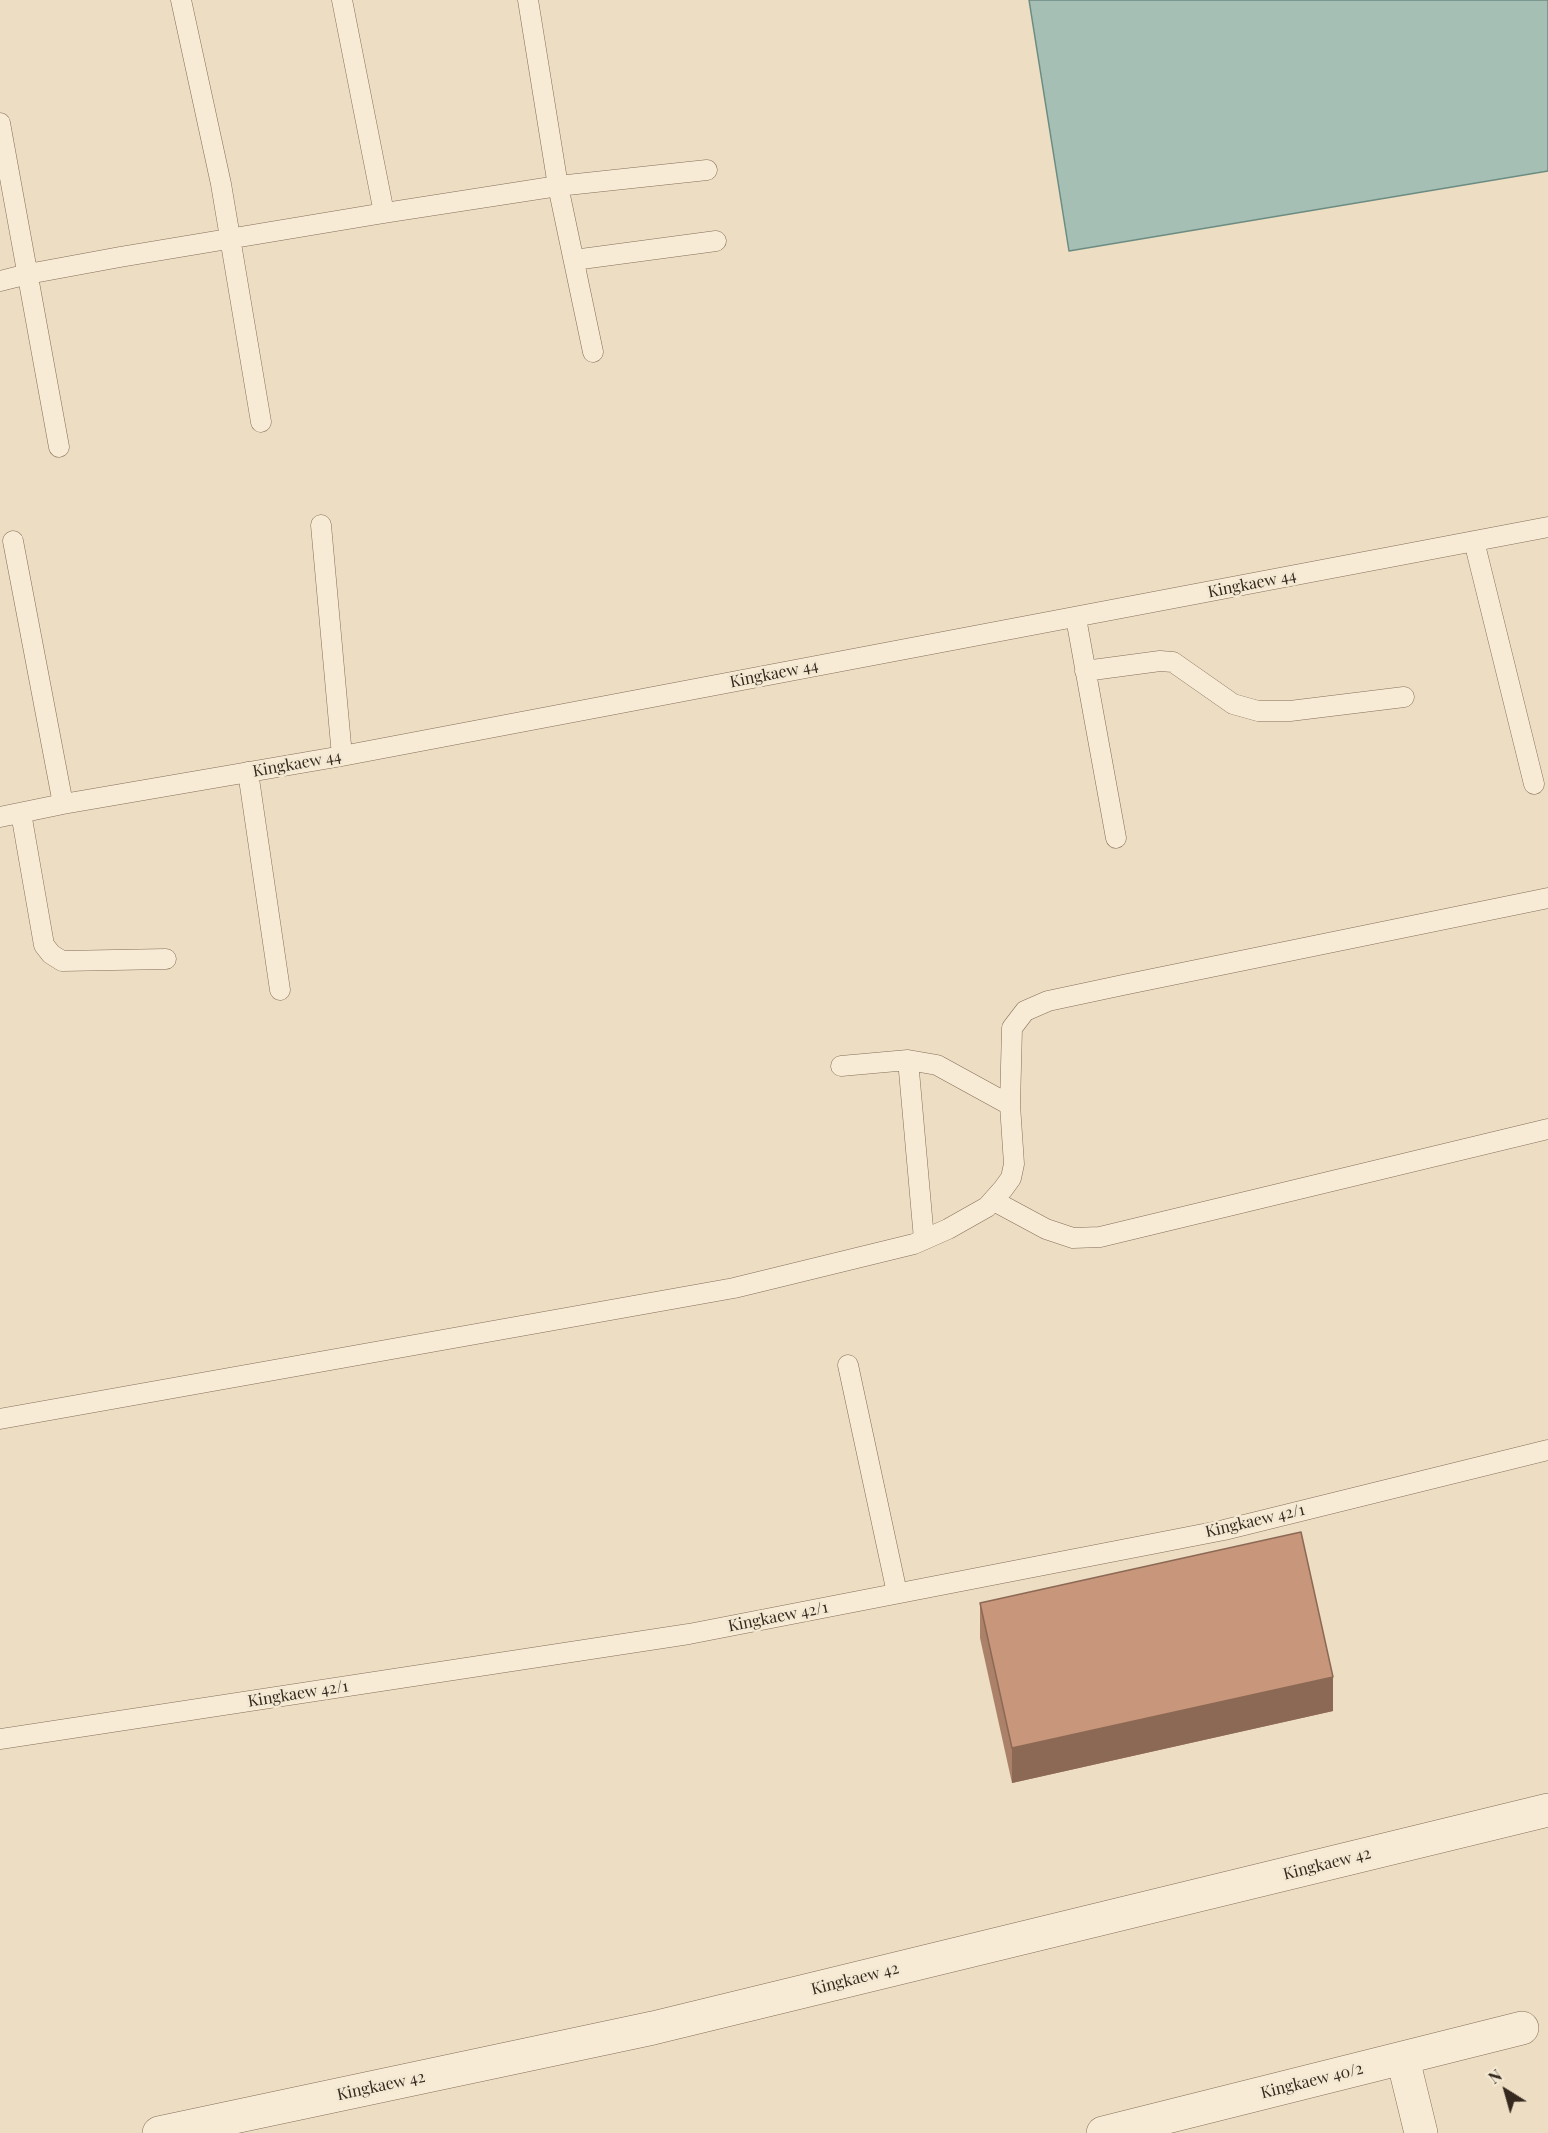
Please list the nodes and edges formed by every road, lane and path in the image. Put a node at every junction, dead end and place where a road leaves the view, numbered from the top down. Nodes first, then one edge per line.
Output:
1 (181, 0) edge
2 (342, 0) edge
3 (528, 0) edge
4 (0, 123) edge
5 (707, 170) dead end
6 (558, 186) junction
7 (384, 213) junction
8 (230, 238) junction
9 (716, 241) dead end
10 (574, 260) junction
11 (28, 273) junction
12 (0, 281) edge
13 (593, 352) dead end
14 (261, 423) dead end
15 (59, 447) dead end
16 (321, 525) dead end
17 (1548, 527) edge
18 (13, 541) dead end
19 (1474, 541) junction
20 (1076, 618) junction
21 (1085, 671) junction
22 (1404, 697) dead end
23 (342, 756) junction
24 (248, 772) junction
25 (1534, 784) dead end
26 (63, 804) junction
27 (21, 813) junction
28 (0, 817) edge
29 (1116, 838) dead end
30 (1548, 898) edge
31 (166, 959) dead end
32 (280, 990) dead end
33 (908, 1060) junction
34 (841, 1066) dead end
35 (1011, 1105) junction
36 (1548, 1129) edge
37 (994, 1201) junction
38 (924, 1239) junction
39 (848, 1365) dead end
40 (0, 1419) edge
41 (1548, 1450) edge
42 (897, 1593) junction
43 (0, 1739) edge
44 (1548, 1810) edge
45 (1522, 2028) dead end
46 (1402, 2059) junction
47 (159, 2133) edge
48 (1103, 2133) edge
49 (1421, 2133) edge

1 - 8 lane
2 - 7 lane
3 - 6 lane
4 - 11 lane
5 - 6 lane
6 - 7 lane
6 - 10 lane
7 - 8 lane
8 - 11 lane
8 - 14 lane
9 - 10 lane
10 - 13 lane
11 - 12 lane
11 - 15 lane
16 - 23 lane
17 - 19 lane, Kingkaew 44
18 - 26 lane
19 - 20 lane, Kingkaew 44
19 - 25 lane
20 - 21 lane
20 - 23 lane, Kingkaew 44
21 - 22 lane
21 - 29 lane
23 - 24 lane, Kingkaew 44
24 - 26 lane, Kingkaew 44
24 - 32 lane
26 - 27 lane, Kingkaew 44
27 - 28 lane, Kingkaew 44
27 - 31 lane
30 - 35 lane
33 - 34 lane
33 - 35 lane
33 - 38 lane
35 - 37 lane
36 - 37 lane
37 - 38 lane
38 - 40 lane
39 - 42 lane
41 - 42 lane, Kingkaew 42/1
42 - 43 lane, Kingkaew 42/1
44 - 47 street, Kingkaew 42
45 - 46 street, Kingkaew 40/2
46 - 48 street, Kingkaew 40/2
46 - 49 street

